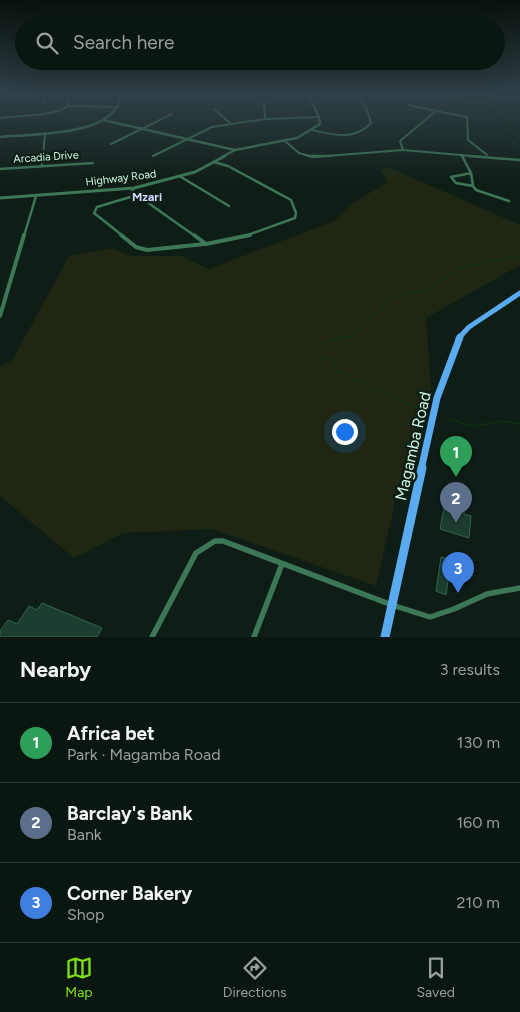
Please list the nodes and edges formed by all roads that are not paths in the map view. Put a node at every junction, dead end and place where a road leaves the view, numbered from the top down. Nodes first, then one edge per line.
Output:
1 (92, 124) edge
2 (120, 124) edge
3 (154, 124) edge
4 (227, 124) edge
5 (320, 124) edge
6 (371, 124) edge
7 (420, 124) edge
8 (467, 124) edge
9 (144, 129) junction
10 (312, 130) junction
11 (45, 132) junction
12 (0, 137) edge
13 (188, 138) junction
14 (286, 142) junction
15 (111, 144) dead end
16 (235, 150) junction
17 (403, 150) junction
18 (462, 155) junction
19 (153, 156) dead end
20 (488, 156) junction
21 (520, 160) edge
22 (214, 162) junction
23 (93, 163) dead end
24 (42, 165) junction
25 (0, 169) edge
26 (471, 173) junction
27 (181, 177) junction
28 (473, 186) junction
29 (134, 188) junction
30 (137, 194) junction
31 (36, 196) junction
32 (0, 198) edge
33 (509, 201) dead end
34 (229, 206) dead end
35 (206, 244) junction
36 (520, 293) edge
37 (0, 316) edge
38 (282, 564) junction
39 (520, 588) edge
40 (392, 605) junction
41 (152, 637) edge
42 (254, 637) edge
43 (385, 637) edge

1 - 11 street
2 - 9 street
3 - 9 street
4 - 13 street
5 - 10 street
6 - 10 street
7 - 17 street
8 - 20 street
9 - 13 street
9 - 15 street
10 - 14 street, Highway Road
11 - 12 street
11 - 24 street
13 - 16 street
13 - 19 street
14 - 16 street, Highway Road
14 - 17 street
16 - 22 street, Highway Road
17 - 18 street
18 - 20 street
18 - 26 street
20 - 21 street
22 - 27 street, Highway Road
22 - 35 street
23 - 24 street, Arcadia Drive
24 - 25 street, Arcadia Drive
26 - 28 street
26 - 28 street
27 - 29 street, Highway Road
27 - 34 street
28 - 33 street
29 - 30 street
29 - 31 street, Highway Road
30 - 35 street
30 - 35 street
31 - 32 street, Highway Road
31 - 37 street
36 - 40 highway, Magamba Road
38 - 40 street
38 - 41 street
38 - 42 street
39 - 40 street
40 - 43 highway, Magamba Road

